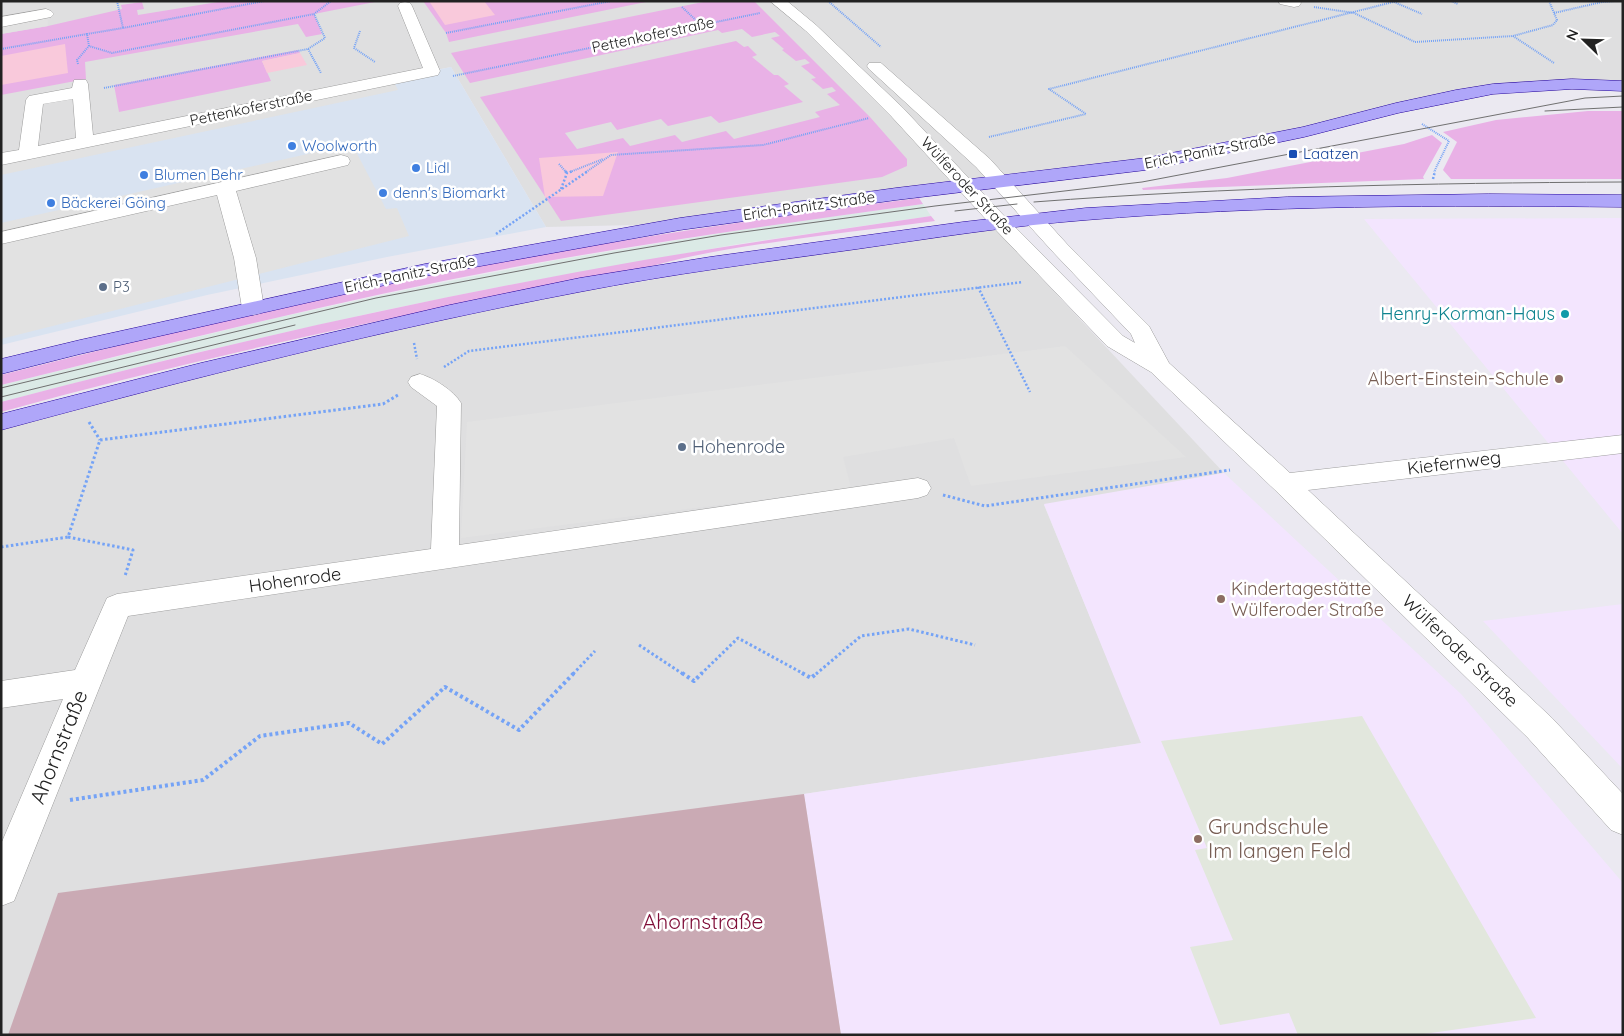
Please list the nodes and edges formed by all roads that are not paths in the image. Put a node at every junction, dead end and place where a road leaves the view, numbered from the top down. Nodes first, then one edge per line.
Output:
1 (781, 5) edge
2 (404, 6) dead end
3 (46, 14) dead end
4 (820, 15) dead end
5 (1, 22) edge
6 (846, 40) dead end
7 (860, 53) dead end
8 (1623, 86) edge
9 (85, 142) junction
10 (28, 153) junction
11 (1, 159) edge
12 (341, 161) dead end
13 (1000, 182) junction
14 (967, 186) junction
15 (225, 187) junction
16 (1623, 200) edge
17 (1034, 220) junction
18 (1000, 223) junction
19 (1, 238) edge
20 (252, 308) junction
21 (1, 367) edge
22 (1159, 367) junction
23 (420, 382) road end
24 (1, 422) edge
25 (1623, 444) edge
26 (1274, 474) junction
27 (918, 488) road end
28 (445, 558) junction
29 (117, 606) joint
30 (86, 682) junction
31 (1, 695) edge
32 (1623, 819) edge
33 (1, 888) edge

1 - 14 street, Wülferoder Straße
2 - 9 street, Pettenkoferstraße
3 - 5 street
4 - 6 street
7 - 13 street, Wülferoder Straße
8 - 13 main road, Erich-Panitz-Straße
9 - 10 street, Pettenkoferstraße
9 - 10 street
10 - 11 street, Pettenkoferstraße
12 - 15 street
13 - 14 main road, Erich-Panitz-Straße
13 - 17 street, Wülferoder Straße
14 - 18 street, Wülferoder Straße
14 - 20 main road, Erich-Panitz-Straße
15 - 19 street
15 - 20 street
16 - 17 main road
17 - 18 main road
17 - 22 street, Wülferoder Straße
18 - 22 street, Wülferoder Straße
18 - 24 main road
20 - 21 main road, Erich-Panitz-Straße
22 - 26 street, Wülferoder Straße
23 - 28 street
25 - 26 street, Kiefernweg
26 - 32 street, Wülferoder Straße
27 - 28 street, Hohenrode
28 - 29 street, Hohenrode
29 - 30 street, Ahornstraße
30 - 31 street
30 - 33 street, Ahornstraße

